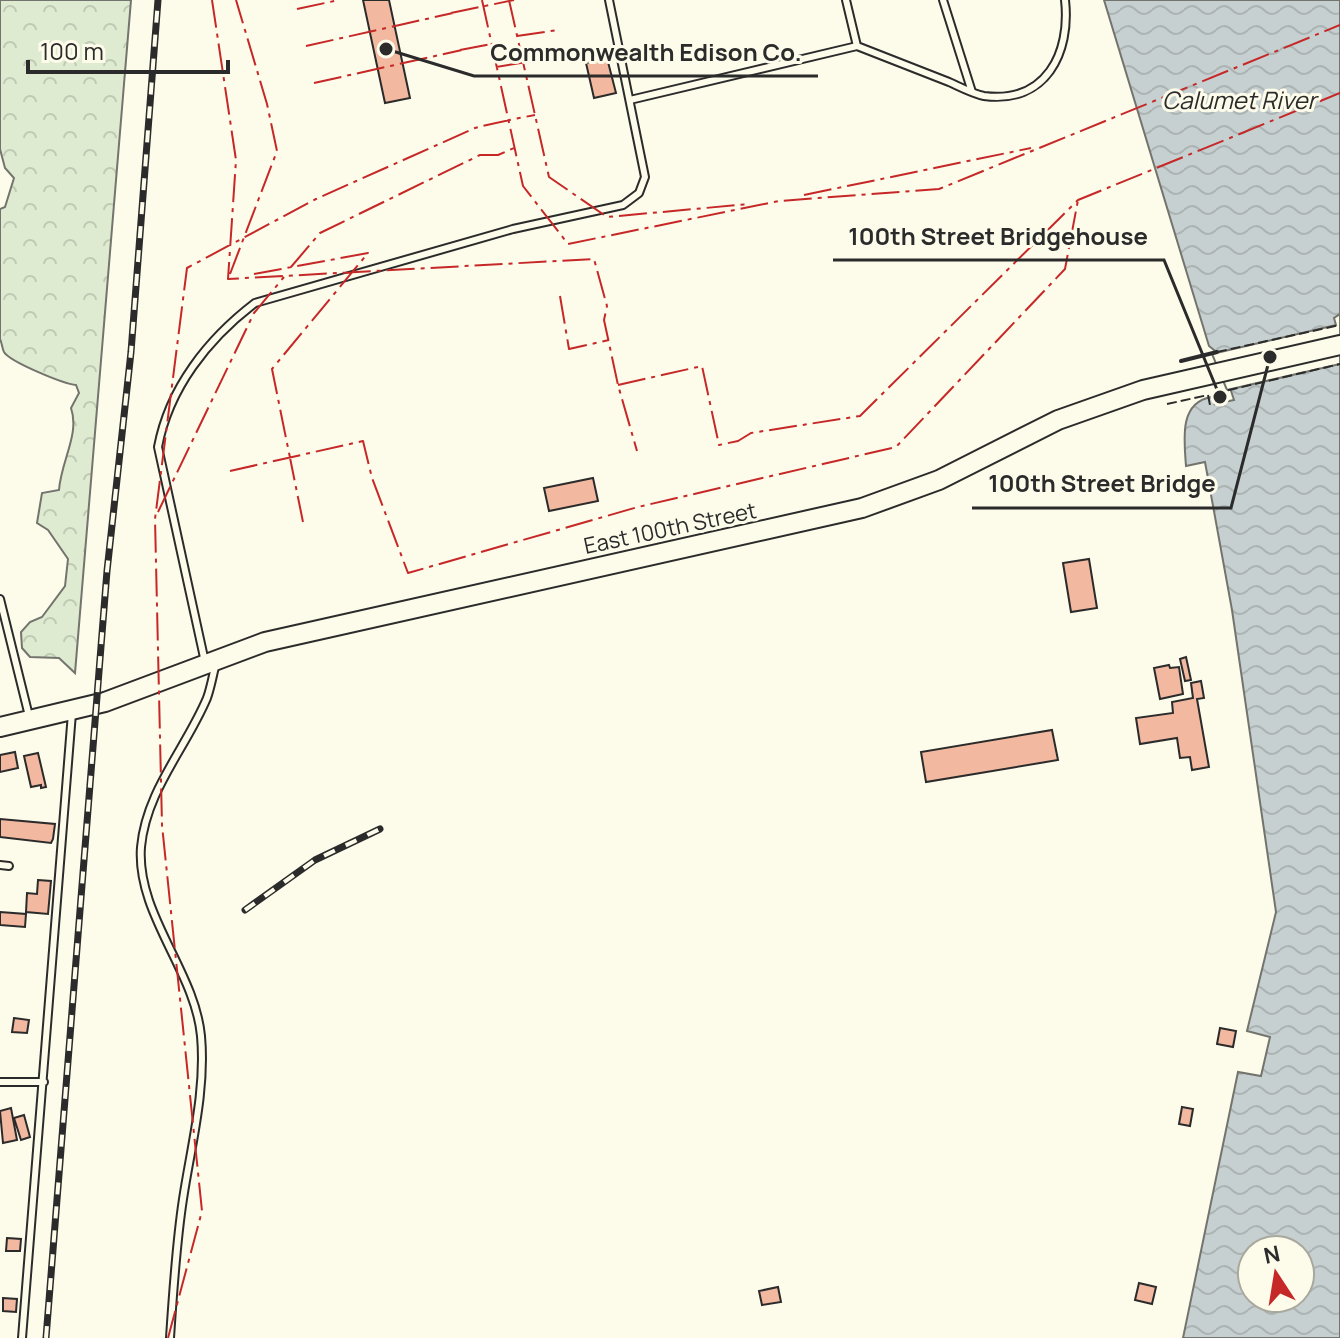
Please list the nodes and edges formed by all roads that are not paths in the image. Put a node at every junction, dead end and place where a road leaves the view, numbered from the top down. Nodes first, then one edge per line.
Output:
1 (609, 0) edge
2 (846, 0) edge
3 (943, 0) edge
4 (1065, 0) edge
5 (857, 46) junction
6 (972, 92) junction
7 (630, 100) junction
8 (1340, 345) edge
9 (0, 599) edge
10 (211, 660) junction
11 (73, 710) junction
12 (30, 719) junction
13 (0, 727) edge
14 (0, 865) edge
15 (9, 866) dead end
16 (0, 1082) edge
17 (44, 1082) junction
18 (22, 1338) edge
19 (170, 1338) edge

1 - 7 lane
2 - 5 lane
3 - 6 lane
4 - 6 lane
5 - 6 lane
5 - 7 lane
7 - 10 lane
8 - 10 main road, East 100th Street
9 - 12 lane
10 - 11 main road, East 100th Street
10 - 19 lane
11 - 12 main road, East 100th Street
11 - 17 lane
12 - 13 main road, East 100th Street
14 - 15 lane
16 - 17 lane
17 - 18 lane

